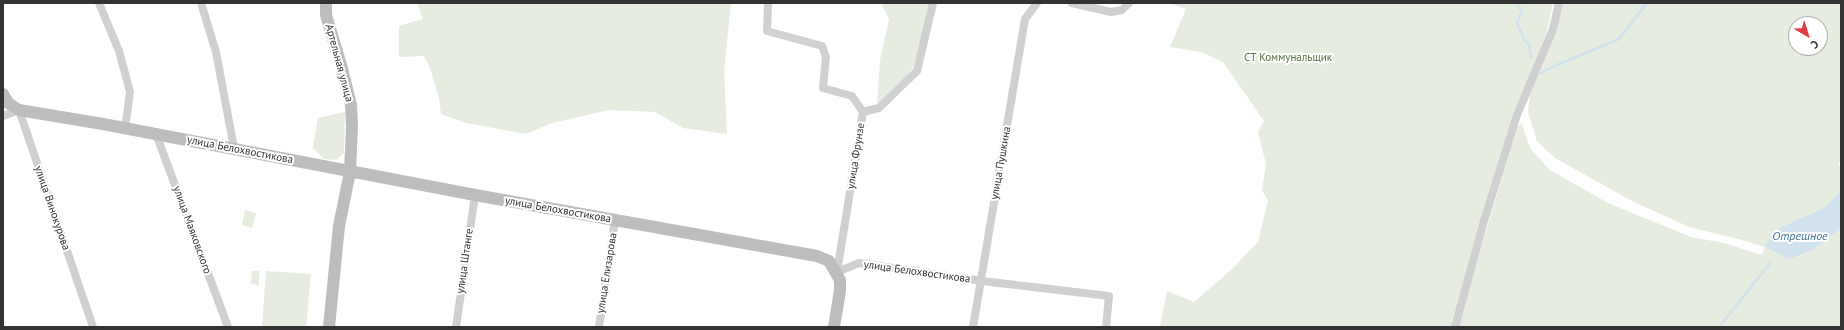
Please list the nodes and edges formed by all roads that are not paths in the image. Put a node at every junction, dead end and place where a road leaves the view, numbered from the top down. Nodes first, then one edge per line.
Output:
1 (99, 3) edge
2 (201, 3) edge
3 (326, 3) edge
4 (768, 3) edge
5 (933, 3) edge
6 (1037, 3) edge
7 (1072, 3) edge
8 (1129, 3) edge
9 (1559, 3) edge
10 (3, 94) edge
11 (19, 110) junction
12 (863, 112) junction
13 (3, 116) edge
14 (125, 128) junction
15 (156, 134) junction
16 (234, 148) junction
17 (350, 172) junction
18 (475, 195) junction
19 (615, 220) junction
20 (836, 272) junction
21 (982, 281) junction
22 (93, 327) edge
23 (228, 327) edge
24 (329, 327) edge
25 (456, 327) edge
26 (599, 327) edge
27 (834, 327) edge
28 (973, 327) edge
29 (1106, 327) edge
30 (1455, 327) edge

1 - 14 street
2 - 16 street
3 - 17 main road, Артельная улица
4 - 12 street, улица Фрунзе
5 - 12 street
6 - 21 street, улица Пушкина
7 - 8 street
9 - 30 street
10 - 11 main road, улица Винокурова
11 - 13 street
11 - 14 main road, улица Белохвостикова
11 - 22 street, улица Винокурова
12 - 20 street, улица Фрунзе
14 - 15 main road, улица Белохвостикова
15 - 16 main road, улица Белохвостикова
15 - 23 street, улица Маяковского
16 - 17 main road, улица Белохвостикова
17 - 18 main road, улица Белохвостикова
17 - 24 main road
18 - 19 main road, улица Белохвостикова
18 - 25 street, улица Штанге
19 - 20 main road, улица Белохвостикова
19 - 26 street, улица Елизарова
20 - 21 street, улица Белохвостикова
20 - 27 main road, улица Фрунзе
21 - 28 street, улица Пушкина
21 - 29 street, улица Белохвостикова

